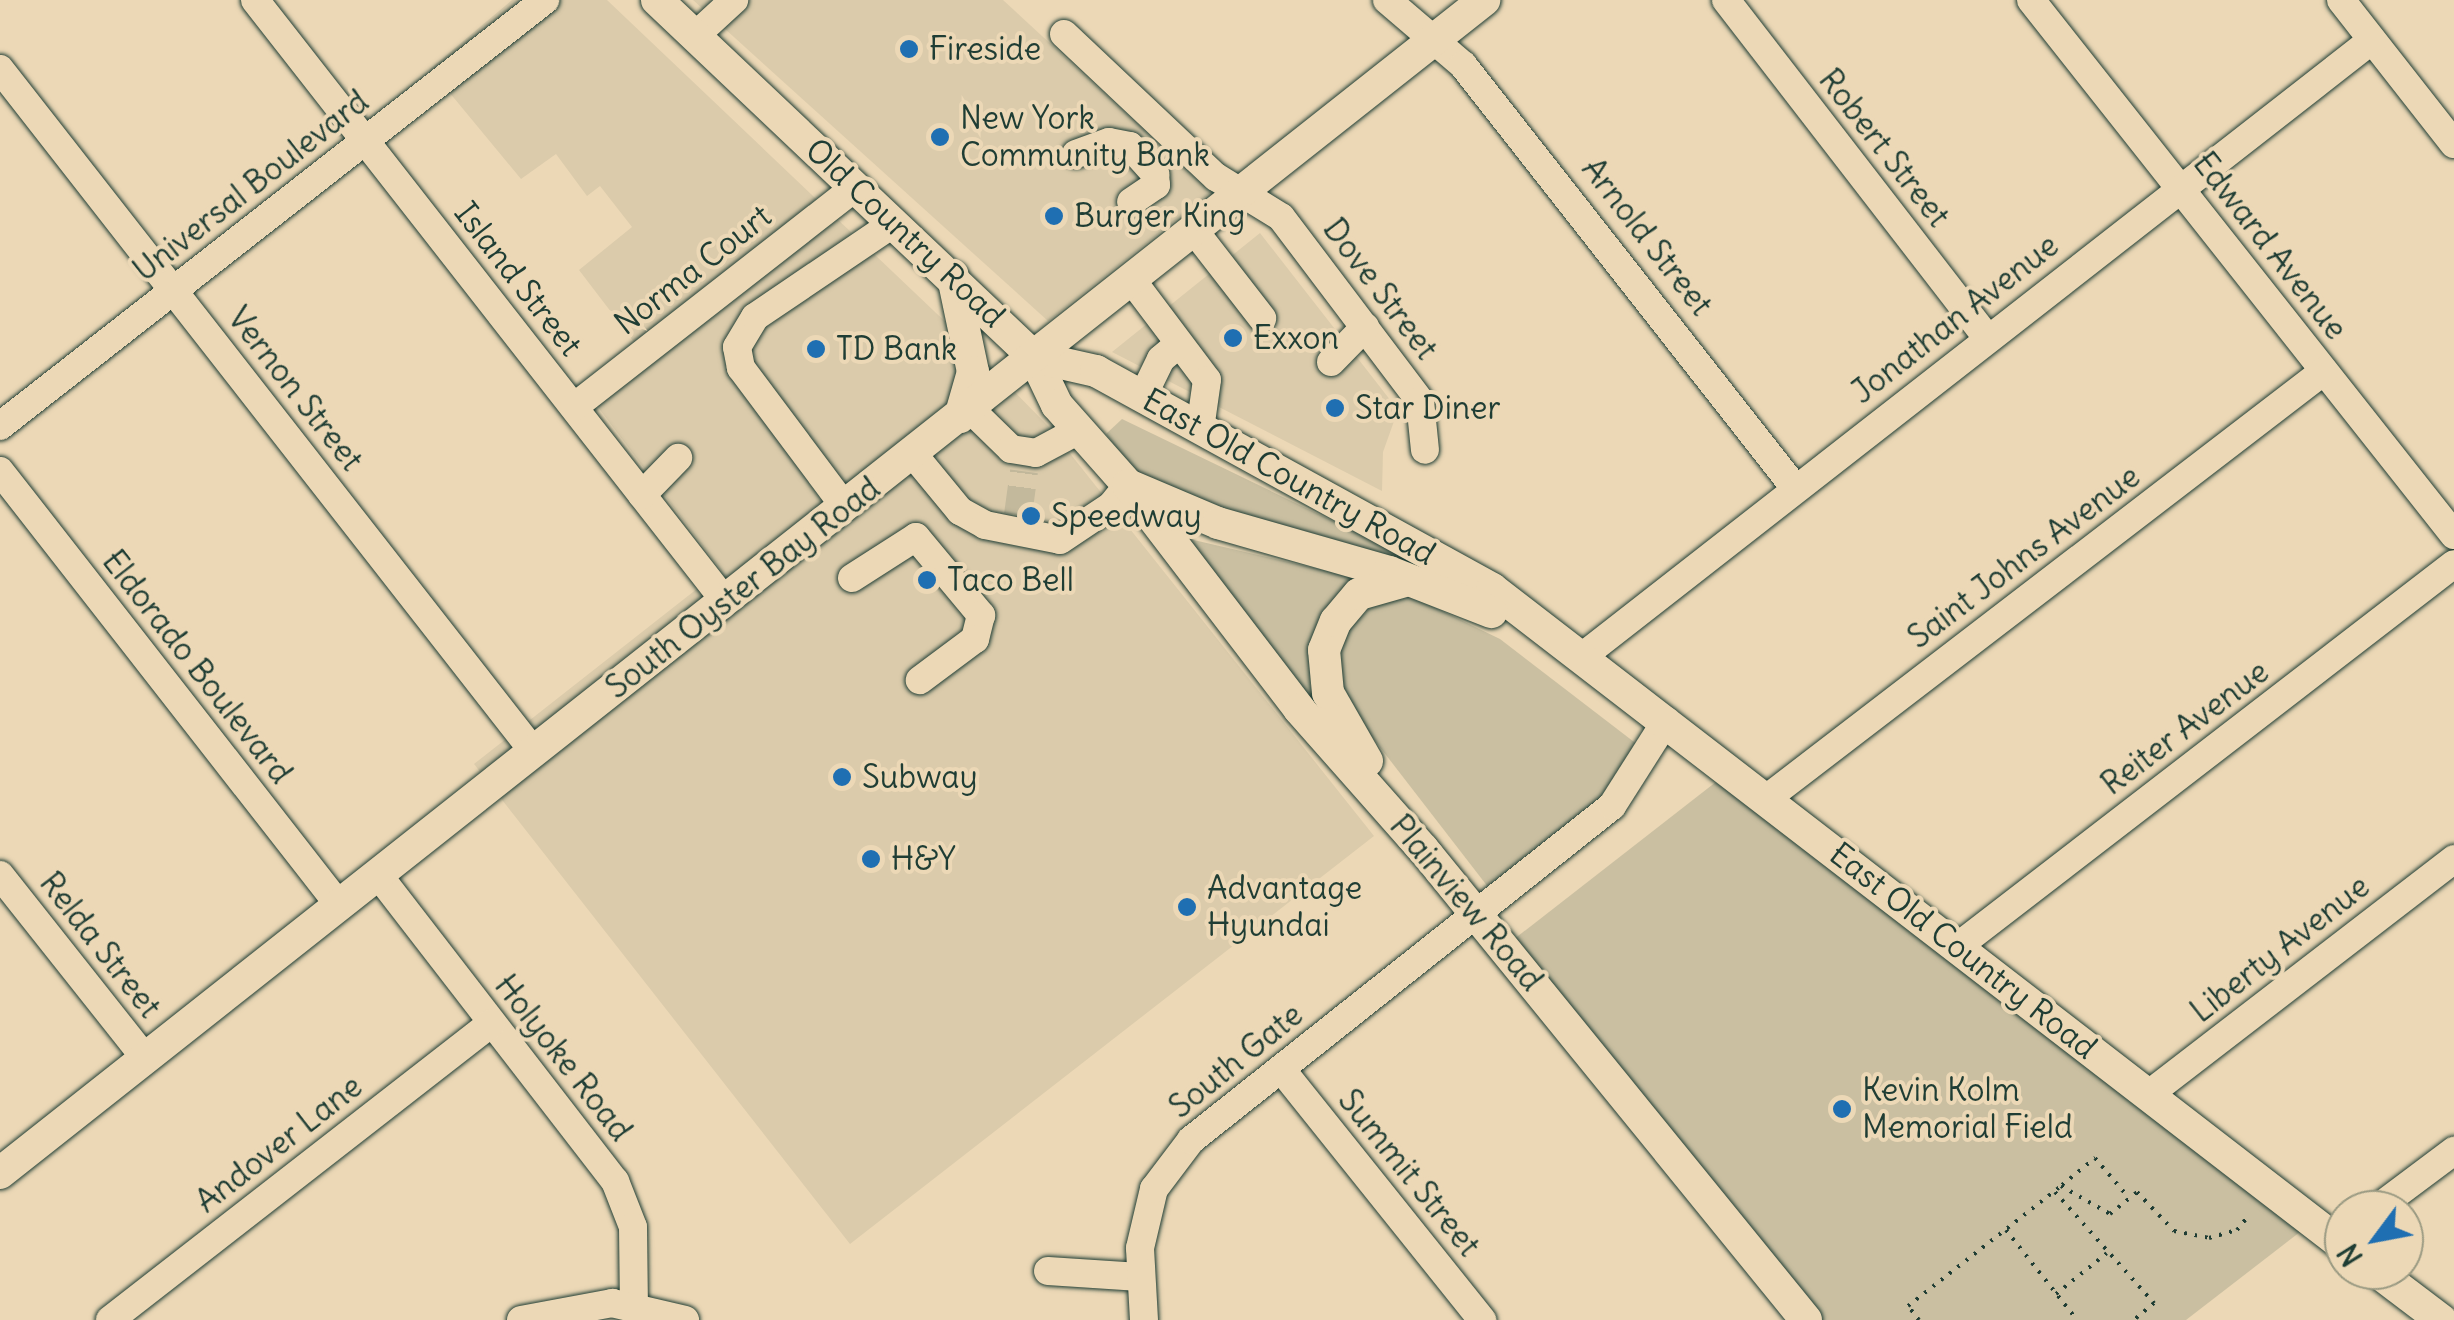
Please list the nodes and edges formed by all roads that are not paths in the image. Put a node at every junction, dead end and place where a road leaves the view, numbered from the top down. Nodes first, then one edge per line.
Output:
1 (255, 0) edge
2 (545, 0) edge
3 (657, 0) edge
4 (734, 0) edge
5 (1387, 0) edge
6 (1484, 0) edge
7 (1726, 0) edge
8 (2031, 0) edge
9 (2341, 0) edge
10 (1064, 34) dead end
11 (696, 35) junction
12 (1433, 40) junction
13 (2372, 40) junction
14 (0, 70) edge
15 (365, 141) junction
16 (2454, 144) edge
17 (1076, 154) dead end
18 (856, 188) junction
19 (2180, 189) junction
20 (1243, 191) junction
21 (1131, 202) dead end
22 (894, 223) junction
23 (1193, 229) junction
24 (954, 278) junction
25 (1131, 279) junction
26 (174, 291) junction
27 (1262, 318) dead end
28 (1365, 328) junction
29 (1987, 338) junction
30 (1179, 344) junction
31 (1034, 356) junction
32 (1331, 362) dead end
33 (2324, 371) junction
34 (1143, 396) junction
35 (574, 408) junction
36 (965, 413) junction
37 (0, 426) edge
38 (1080, 430) junction
39 (1200, 430) junction
40 (1425, 450) dead end
41 (912, 454) junction
42 (678, 458) dead end
43 (0, 471) edge
44 (1128, 485) junction
45 (1795, 488) junction
46 (642, 495) junction
47 (845, 507) junction
48 (2454, 535) edge
49 (2454, 564) edge
50 (852, 578) dead end
51 (1412, 579) junction
52 (725, 601) junction
53 (1582, 656) junction
54 (920, 680) dead end
55 (1666, 722) junction
56 (534, 752) junction
57 (1766, 799) junction
58 (1423, 849) junction
59 (2454, 858) edge
60 (0, 875) edge
61 (379, 876) junction
62 (339, 905) junction
63 (1476, 913) junction
64 (1958, 947) junction
65 (490, 1022) junction
66 (146, 1059) junction
67 (1281, 1069) junction
68 (2148, 1094) junction
69 (2454, 1151) edge
70 (0, 1173) edge
71 (2402, 1190) edge
72 (2324, 1227) edge
73 (1048, 1271) dead end
74 (1140, 1276) junction
75 (2401, 1290) edge
76 (634, 1306) junction
77 (1474, 1318) edge
78 (110, 1320) edge
79 (521, 1320) edge
80 (685, 1320) edge
81 (1144, 1320) edge
82 (1806, 1320) edge
83 (2441, 1320) edge

1 - 15 street, Island Street
2 - 15 street, Universal Boulevard
3 - 11 main road, Old Country Road
4 - 11 street
5 - 12 street, Arnold Street
6 - 12 main road, South Oyster Bay Road
7 - 29 street, Robert Street
8 - 19 street, Edward Avenue
9 - 13 street
10 - 20 street, Dove Street
11 - 18 main road, Old Country Road
12 - 20 main road, South Oyster Bay Road
12 - 45 street, Arnold Street
13 - 16 street
13 - 19 street, Jonathan Avenue
14 - 26 street, Vernon Street
15 - 26 street, Universal Boulevard
15 - 35 street, Island Street
17 - 21 street
18 - 22 main road, Old Country Road
18 - 35 street, Norma Court
19 - 29 street, Jonathan Avenue
19 - 33 street, Edward Avenue
20 - 23 main road, South Oyster Bay Road
20 - 28 street, Dove Street
22 - 24 main road, Old Country Road
22 - 47 street
23 - 25 main road, South Oyster Bay Road
23 - 27 street
24 - 31 main road, Old Country Road
24 - 36 main road
25 - 30 street
25 - 31 main road, South Oyster Bay Road
26 - 37 street, Universal Boulevard
26 - 56 street, Vernon Street
28 - 32 street
28 - 40 street, Dove Street
29 - 45 street, Jonathan Avenue
30 - 34 street
30 - 39 street
31 - 34 main road, East Old Country Road
31 - 36 main road, South Oyster Bay Road
31 - 38 main road, Old Country Road
33 - 48 street, Edward Avenue
33 - 57 street, Saint Johns Avenue
34 - 39 main road, East Old Country Road
35 - 46 street, Island Street
36 - 38 street
36 - 41 main road, South Oyster Bay Road
38 - 44 main road, Old Country Road
39 - 53 main road, East Old Country Road
41 - 44 street
41 - 47 main road, South Oyster Bay Road
42 - 46 street
43 - 62 street, Eldorado Boulevard
44 - 51 main road, East Old Country Road
44 - 58 main road, Plainview Road
45 - 53 street, Jonathan Avenue
46 - 52 street, Island Street
47 - 52 main road, South Oyster Bay Road
49 - 64 street, Reiter Avenue
50 - 54 street
51 - 53 main road, East Old Country Road
51 - 58 main road
52 - 56 main road, South Oyster Bay Road
53 - 55 main road, East Old Country Road
55 - 57 main road, East Old Country Road
55 - 63 street, South Gate
56 - 61 main road, South Oyster Bay Road
57 - 64 main road, East Old Country Road
58 - 63 main road, Plainview Road
59 - 68 street, Liberty Avenue
60 - 66 street, Relda Street
61 - 62 main road, South Oyster Bay Road
61 - 65 street, Holyoke Road
62 - 66 main road, South Oyster Bay Road
63 - 67 street, South Gate
63 - 82 main road, Plainview Road
64 - 68 main road, East Old Country Road
65 - 76 street, Holyoke Road
65 - 78 street, Andover Lane
66 - 70 main road, South Oyster Bay Road
67 - 74 street, South Gate
67 - 77 street, Summit Street
68 - 72 main road, East Old Country Road
69 - 71 street
73 - 74 street
74 - 81 street, South Gate
75 - 83 main road
76 - 79 street
76 - 80 street

